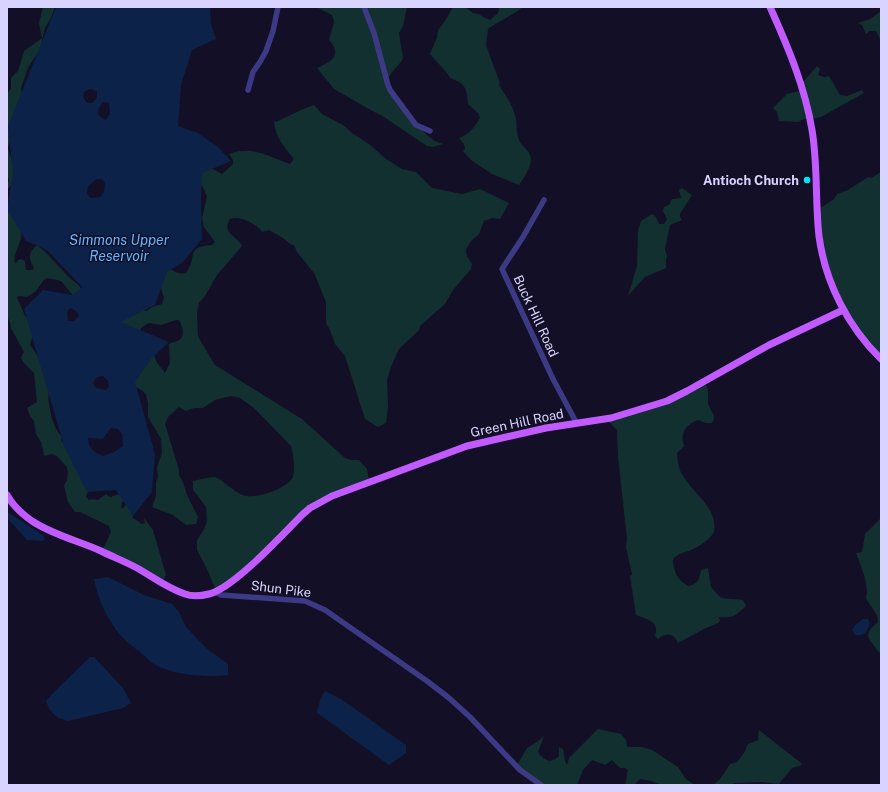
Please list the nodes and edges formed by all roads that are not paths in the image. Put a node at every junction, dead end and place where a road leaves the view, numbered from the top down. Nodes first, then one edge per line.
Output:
1 (278, 7) edge
2 (364, 7) edge
3 (770, 7) edge
4 (248, 90) dead end
5 (430, 132) dead end
6 (544, 200) dead end
7 (843, 310) junction
8 (881, 359) edge
9 (576, 422) junction
10 (7, 495) edge
11 (215, 592) junction
12 (541, 785) edge

1 - 4 street
2 - 5 street
3 - 7 main road
6 - 9 street, Buck Hill Road
7 - 8 main road
7 - 9 main road, Green Hill Road
9 - 11 main road, Green Hill Road
10 - 11 main road, Shun Pike
11 - 12 street, Shun Pike

